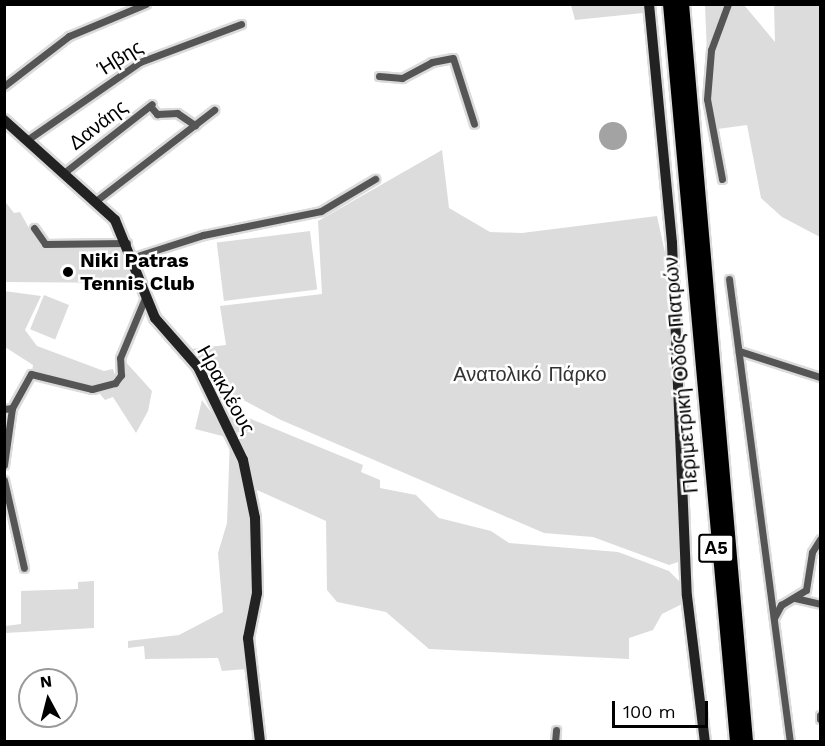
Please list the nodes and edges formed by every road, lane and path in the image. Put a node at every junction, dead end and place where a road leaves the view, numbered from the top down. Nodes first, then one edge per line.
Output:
1 (146, 4) edge
2 (649, 4) edge
3 (669, 4) edge
4 (682, 4) edge
5 (728, 4) edge
6 (241, 24) dead end
7 (379, 76) dead end
8 (4, 86) edge
9 (214, 110) dead end
10 (4, 120) edge
11 (195, 124) junction
12 (474, 124) dead end
13 (27, 140) junction
14 (65, 172) junction
15 (375, 179) dead end
16 (722, 179) dead end
17 (97, 200) junction
18 (34, 228) dead end
19 (127, 243) junction
20 (132, 258) junction
21 (729, 279) dead end
22 (145, 298) junction
23 (739, 351) junction
24 (820, 376) edge
25 (8, 408) edge
26 (4, 465) edge
27 (4, 480) edge
28 (820, 539) edge
29 (24, 568) dead end
30 (795, 598) junction
31 (820, 604) edge
32 (774, 623) junction
33 (556, 730) dead end
34 (260, 741) edge
35 (555, 741) edge
36 (705, 741) edge
37 (737, 741) edge
38 (746, 741) edge
39 (790, 741) edge

1 - 8 street
2 - 36 street
3 - 37 highway, Περιμετρική Οδός Πατρών / Α5
4 - 38 highway, Περιμετρική Οδός Πατρών / Α5
5 - 16 street
6 - 13 street, Ήβης
7 - 12 street
9 - 11 street
10 - 13 street, Ηρακλέους
11 - 14 street, Δανάης
11 - 17 street
13 - 14 street, Ηρακλέους
14 - 17 street, Ηρακλέους
15 - 20 street
17 - 19 street, Ηρακλέους
18 - 19 street
19 - 20 street, Ηρακλέους
20 - 22 street, Ηρακλέους
21 - 23 street
22 - 25 street
22 - 34 street, Ηρακλέους
23 - 24 street
23 - 32 street
25 - 26 street
27 - 29 street
28 - 30 street
30 - 31 street
30 - 32 street
32 - 39 street
33 - 35 street

